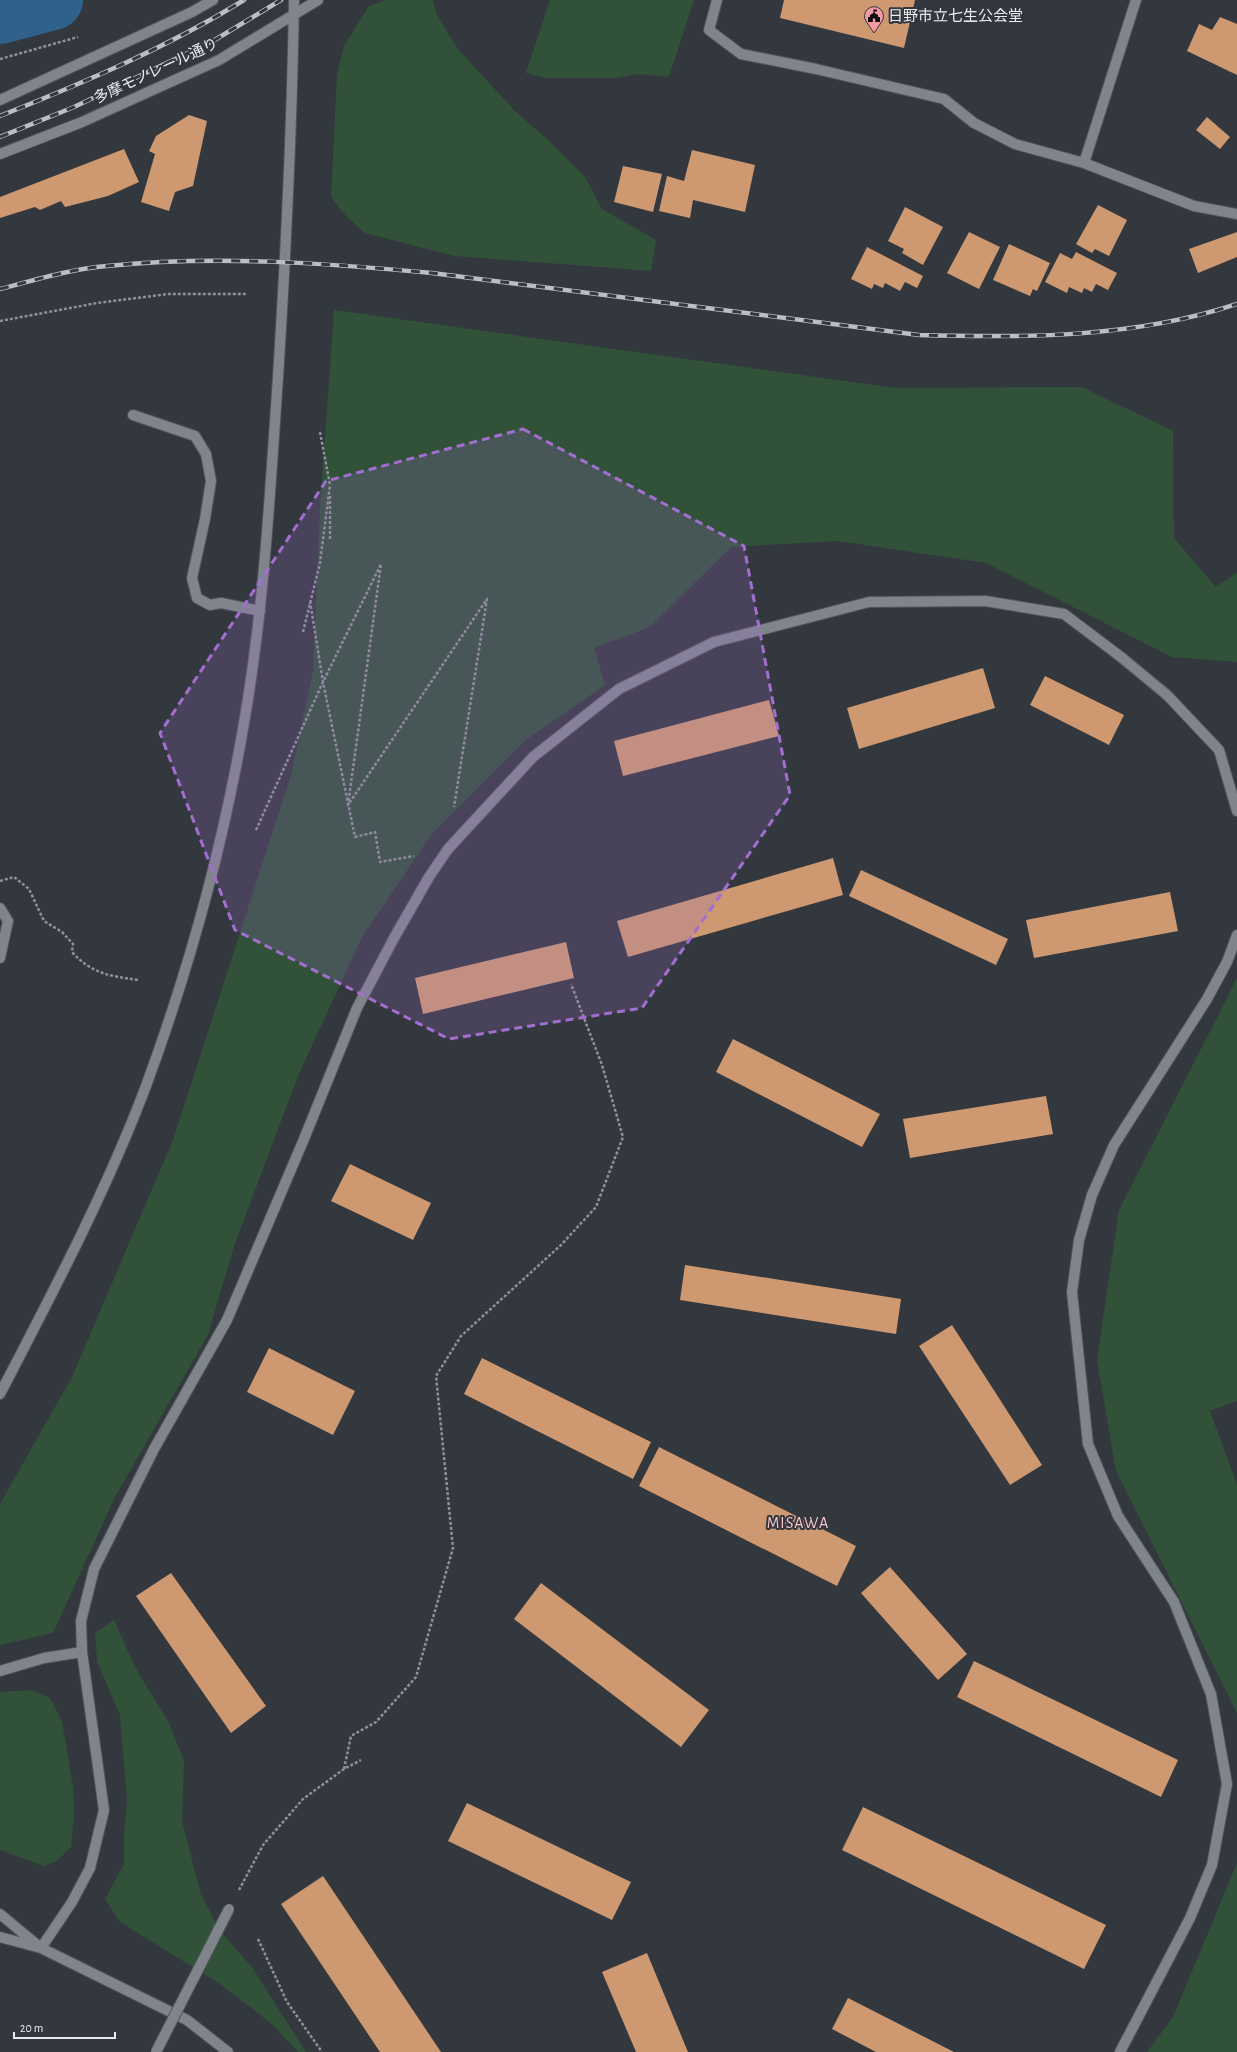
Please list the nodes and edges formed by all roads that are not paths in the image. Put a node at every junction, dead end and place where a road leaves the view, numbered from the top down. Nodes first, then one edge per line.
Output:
1 (213, 0) edge
2 (294, 0) edge
3 (318, 0) edge
4 (717, 0) edge
5 (1136, 0) edge
6 (294, 16) junction
7 (0, 100) edge
8 (0, 154) edge
9 (1084, 163) junction
10 (1237, 214) edge
11 (133, 415) dead end
12 (260, 611) junction
13 (1237, 811) edge
14 (0, 908) edge
15 (1237, 935) edge
16 (0, 958) edge
17 (0, 1394) edge
18 (82, 1652) junction
19 (0, 1671) edge
20 (229, 1909) road end
21 (0, 1914) edge
22 (0, 1937) edge
23 (41, 1948) junction
24 (222, 2049) edge
25 (156, 2052) edge
26 (228, 2052) edge
27 (1120, 2052) edge

1 - 7 street
2 - 6 street
3 - 6 street, 多摩モノレール通り
4 - 9 street
5 - 9 street
6 - 8 street, 多摩モノレール通り
6 - 12 street
9 - 10 street
11 - 12 street
12 - 17 street
13 - 18 street
14 - 16 street
15 - 27 street
18 - 19 street
18 - 23 street
20 - 25 street, bridge
21 - 23 street
22 - 23 street
23 - 24 street
24 - 26 street

